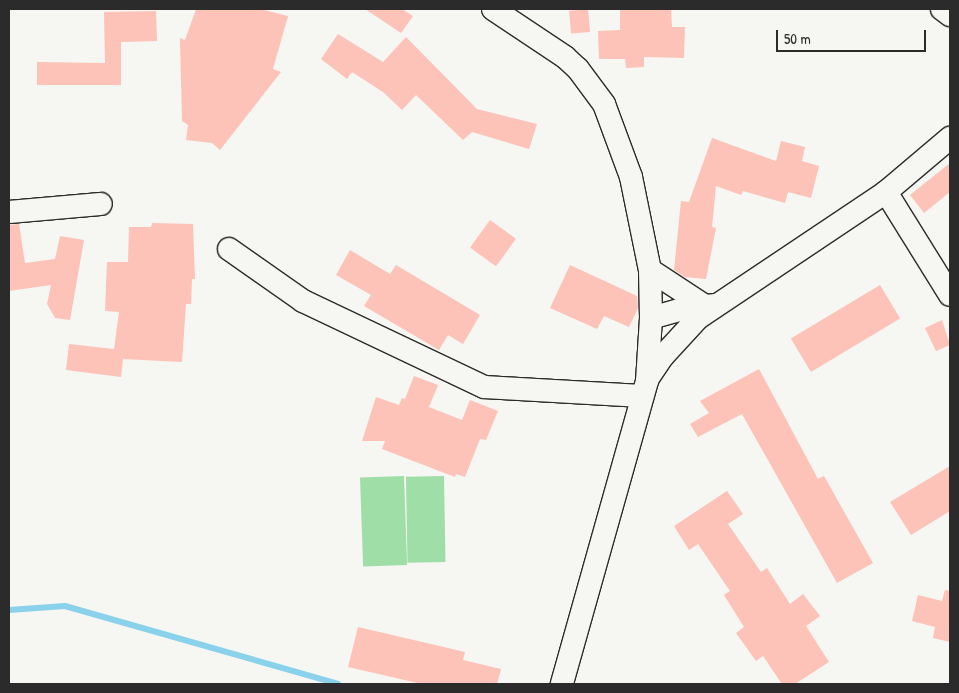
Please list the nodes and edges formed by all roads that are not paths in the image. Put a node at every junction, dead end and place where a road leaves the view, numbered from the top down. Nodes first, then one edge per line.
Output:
1 (493, 9) edge
2 (942, 9) edge
3 (950, 15) edge
4 (950, 138) edge
5 (886, 192) junction
6 (101, 204) dead end
7 (9, 212) edge
8 (229, 249) dead end
9 (650, 270) junction
10 (950, 295) edge
11 (711, 306) junction
12 (651, 318) junction
13 (644, 388) junction
14 (562, 684) edge

1 - 9 street
2 - 3 street
4 - 5 street
5 - 10 street
5 - 11 street
6 - 7 street
8 - 13 street
9 - 11 street
9 - 12 street
11 - 12 street
11 - 13 street
12 - 13 street
13 - 14 street

